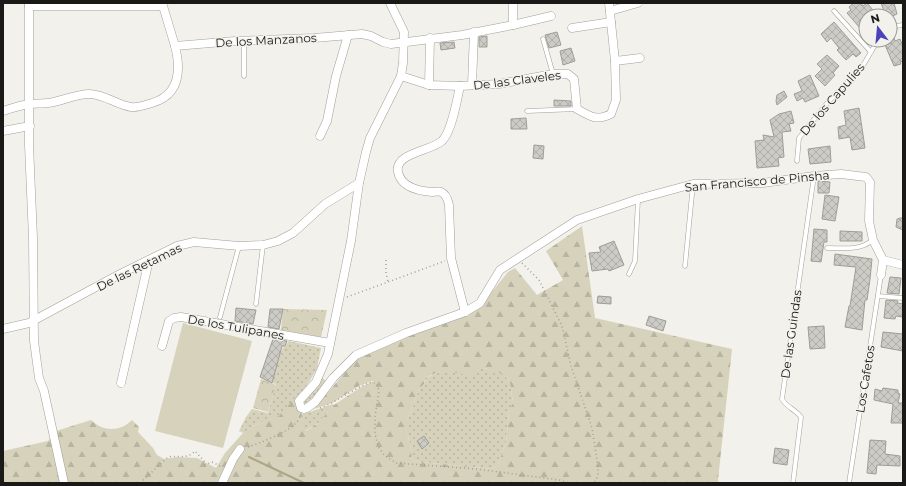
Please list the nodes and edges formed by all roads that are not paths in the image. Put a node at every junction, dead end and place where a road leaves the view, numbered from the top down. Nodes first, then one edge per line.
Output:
1 (390, 3) edge
2 (513, 3) edge
3 (638, 3) edge
4 (29, 4) edge
5 (610, 7) edge
6 (834, 11) dead end
7 (551, 16) dead end
8 (611, 22) junction
9 (513, 25) junction
10 (572, 28) dead end
11 (474, 32) junction
12 (348, 35) junction
13 (430, 38) junction
14 (543, 39) dead end
15 (244, 41) junction
16 (403, 42) junction
17 (175, 46) junction
18 (873, 48) edge
19 (871, 52) junction
20 (640, 58) dead end
21 (615, 60) junction
22 (553, 74) junction
23 (244, 76) dead end
24 (401, 76) junction
25 (429, 85) junction
26 (460, 86) junction
27 (472, 86) junction
28 (29, 104) junction
29 (577, 109) junction
30 (3, 111) edge
31 (527, 111) dead end
32 (30, 126) junction
33 (3, 131) edge
34 (320, 136) dead end
35 (797, 161) dead end
36 (814, 176) junction
37 (359, 183) junction
38 (693, 184) junction
39 (638, 199) junction
40 (873, 240) junction
41 (263, 245) junction
42 (239, 246) junction
43 (828, 248) dead end
44 (148, 260) junction
45 (883, 260) junction
46 (903, 265) edge
47 (684, 266) dead end
48 (629, 274) dead end
49 (880, 275) joint
50 (878, 296) junction
51 (903, 298) edge
52 (256, 304) dead end
53 (465, 312) junction
54 (220, 317) dead end
55 (34, 320) junction
56 (3, 329) edge
57 (330, 343) junction
58 (162, 346) dead end
59 (121, 383) dead end
60 (240, 449) road end
61 (64, 483) edge
62 (222, 483) edge
63 (793, 483) edge
64 (849, 483) edge

1 - 16 street
2 - 9 street
3 - 5 street
4 - 17 street
4 - 28 street
5 - 8 street
6 - 19 lane
7 - 9 street, De los Manzanos
8 - 10 street
8 - 21 street
9 - 11 street, De los Manzanos
11 - 13 street, De los Manzanos
11 - 27 street
12 - 15 street, De los Manzanos
12 - 16 street, De los Manzanos
12 - 34 street
13 - 16 street, De los Manzanos
13 - 25 street
14 - 22 lane
15 - 17 street, De los Manzanos
15 - 23 lane
16 - 24 street
17 - 28 street
18 - 19 lane, De los Capulies
19 - 35 lane, De los Capulies
20 - 21 street
21 - 29 street
22 - 27 street, De las Claveles
22 - 29 street, De las Claveles
24 - 25 street, De las Claveles
24 - 37 street
25 - 26 street, De las Claveles
26 - 27 street, De las Claveles
26 - 53 street
28 - 30 street
28 - 32 street
29 - 31 lane
32 - 33 street
32 - 55 street
36 - 38 street, San Francisco de Pinsha
36 - 40 street, San Francisco de Pinsha
36 - 63 lane, De las Guindas
37 - 41 street, De las Retamas
37 - 57 street
38 - 39 street, San Francisco de Pinsha
38 - 47 lane
39 - 48 lane
39 - 53 street, San Francisco de Pinsha
40 - 43 lane
40 - 45 street, San Francisco de Pinsha
41 - 42 street, De las Retamas
41 - 52 lane
42 - 44 street, De las Retamas
42 - 54 lane
44 - 55 street, De las Retamas
44 - 59 street
45 - 46 street
45 - 49 street
49 - 50 lane, Los Cafetos
50 - 51 lane
50 - 64 lane, Los Cafetos
53 - 57 street, San Francisco de Pinsha
55 - 56 street, De las Retamas
55 - 61 street
57 - 58 street, De los Tulipanes
60 - 62 street

